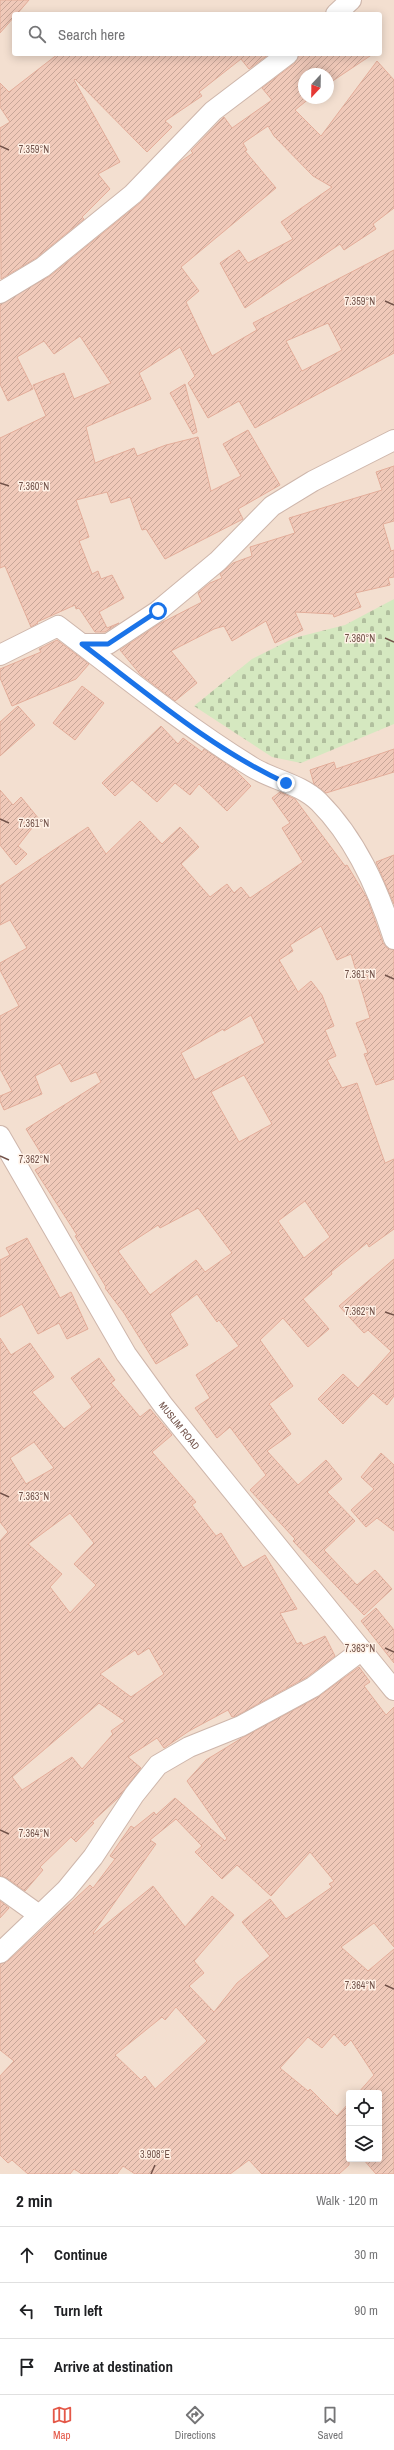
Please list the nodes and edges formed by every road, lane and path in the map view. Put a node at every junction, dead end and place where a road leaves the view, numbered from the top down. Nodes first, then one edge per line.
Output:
1 (351, 0) edge
2 (338, 12) edge
3 (285, 56) edge
4 (0, 293) edge
5 (394, 440) edge
6 (82, 644) junction
7 (0, 656) edge
8 (394, 938) edge
9 (0, 1136) edge
10 (362, 1650) junction
11 (394, 1690) edge
12 (0, 1888) edge
13 (40, 1915) junction
14 (0, 1953) edge

1 - 2 street
3 - 4 street
5 - 6 street
6 - 7 street
6 - 8 street
9 - 10 street, MUSLIM ROAD
10 - 11 street, MUSLIM ROAD
10 - 13 street
12 - 13 street
13 - 14 street

